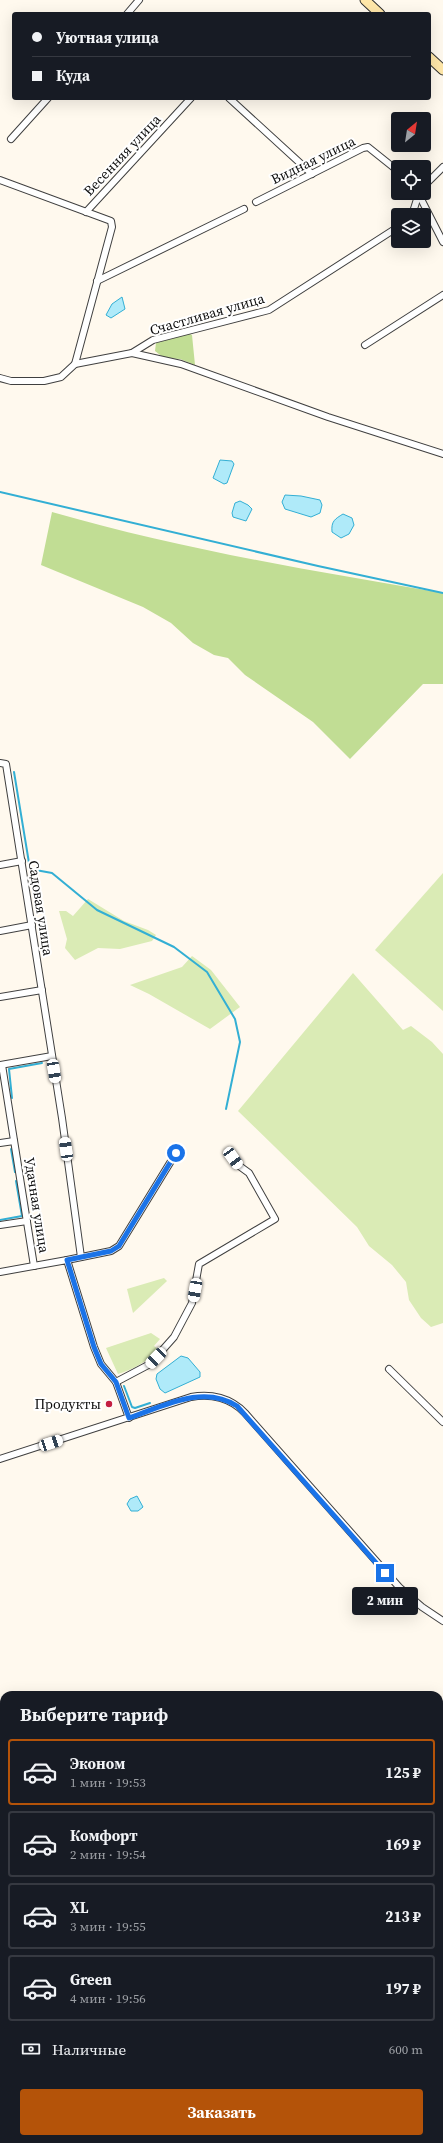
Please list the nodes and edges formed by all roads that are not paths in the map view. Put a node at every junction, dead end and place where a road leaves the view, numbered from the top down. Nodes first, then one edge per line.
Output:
1 (139, 0) edge
2 (365, 0) edge
3 (129, 12) edge
4 (378, 12) edge
5 (431, 59) edge
6 (443, 70) edge
7 (46, 100) edge
8 (189, 100) edge
9 (231, 100) edge
10 (11, 139) dead end
11 (391, 165) edge
12 (443, 167) edge
13 (312, 174) junction
14 (431, 179) edge
15 (0, 180) edge
16 (422, 200) edge
17 (256, 202) dead end
18 (244, 209) dead end
19 (86, 212) junction
20 (391, 232) edge
21 (443, 242) edge
22 (97, 281) junction
23 (443, 295) edge
24 (365, 345) dead end
25 (132, 353) junction
26 (75, 364) junction
27 (0, 378) edge
28 (443, 454) edge
29 (3, 763) edge
30 (22, 861) junction
31 (0, 865) edge
32 (32, 925) junction
33 (0, 931) edge
34 (42, 990) junction
35 (0, 997) edge
36 (52, 1056) junction
37 (1, 1065) edge
38 (14, 1141) junction
39 (0, 1143) edge
40 (228, 1152) dead end
41 (176, 1153) dead end
42 (27, 1221) junction
43 (0, 1225) edge
44 (82, 1257) junction
45 (67, 1260) junction
46 (34, 1266) junction
47 (0, 1272) edge
48 (389, 1369) dead end
49 (116, 1382) junction
50 (129, 1418) junction
51 (443, 1422) edge
52 (0, 1459) edge
53 (443, 1621) edge

1 - 3 street
2 - 4 street
5 - 6 street
7 - 10 street
8 - 19 street, Весенняя улица
9 - 13 street
11 - 13 street, Видная улица
12 - 14 street
13 - 17 street, Видная улица
15 - 19 street
16 - 21 street
18 - 22 street
19 - 22 street
20 - 25 street, Счастливая улица
22 - 26 street
23 - 24 street
25 - 26 street, Счастливая улица
25 - 28 street
26 - 27 street
29 - 30 street, Садовая улица
30 - 31 street
30 - 32 street, Садовая улица
32 - 33 street
32 - 34 street, Садовая улица
34 - 35 street
34 - 36 street, Садовая улица
36 - 37 street
36 - 44 street, Садовая улица
37 - 38 street, Удачная улица
38 - 39 street
38 - 42 street, Удачная улица
40 - 49 street
41 - 44 street
42 - 43 street
42 - 46 street, Удачная улица
44 - 45 street
45 - 46 street, Удачная улица
45 - 49 street, Удачная улица
46 - 47 street
48 - 51 street
49 - 50 street, Удачная улица
50 - 52 street
50 - 53 street

